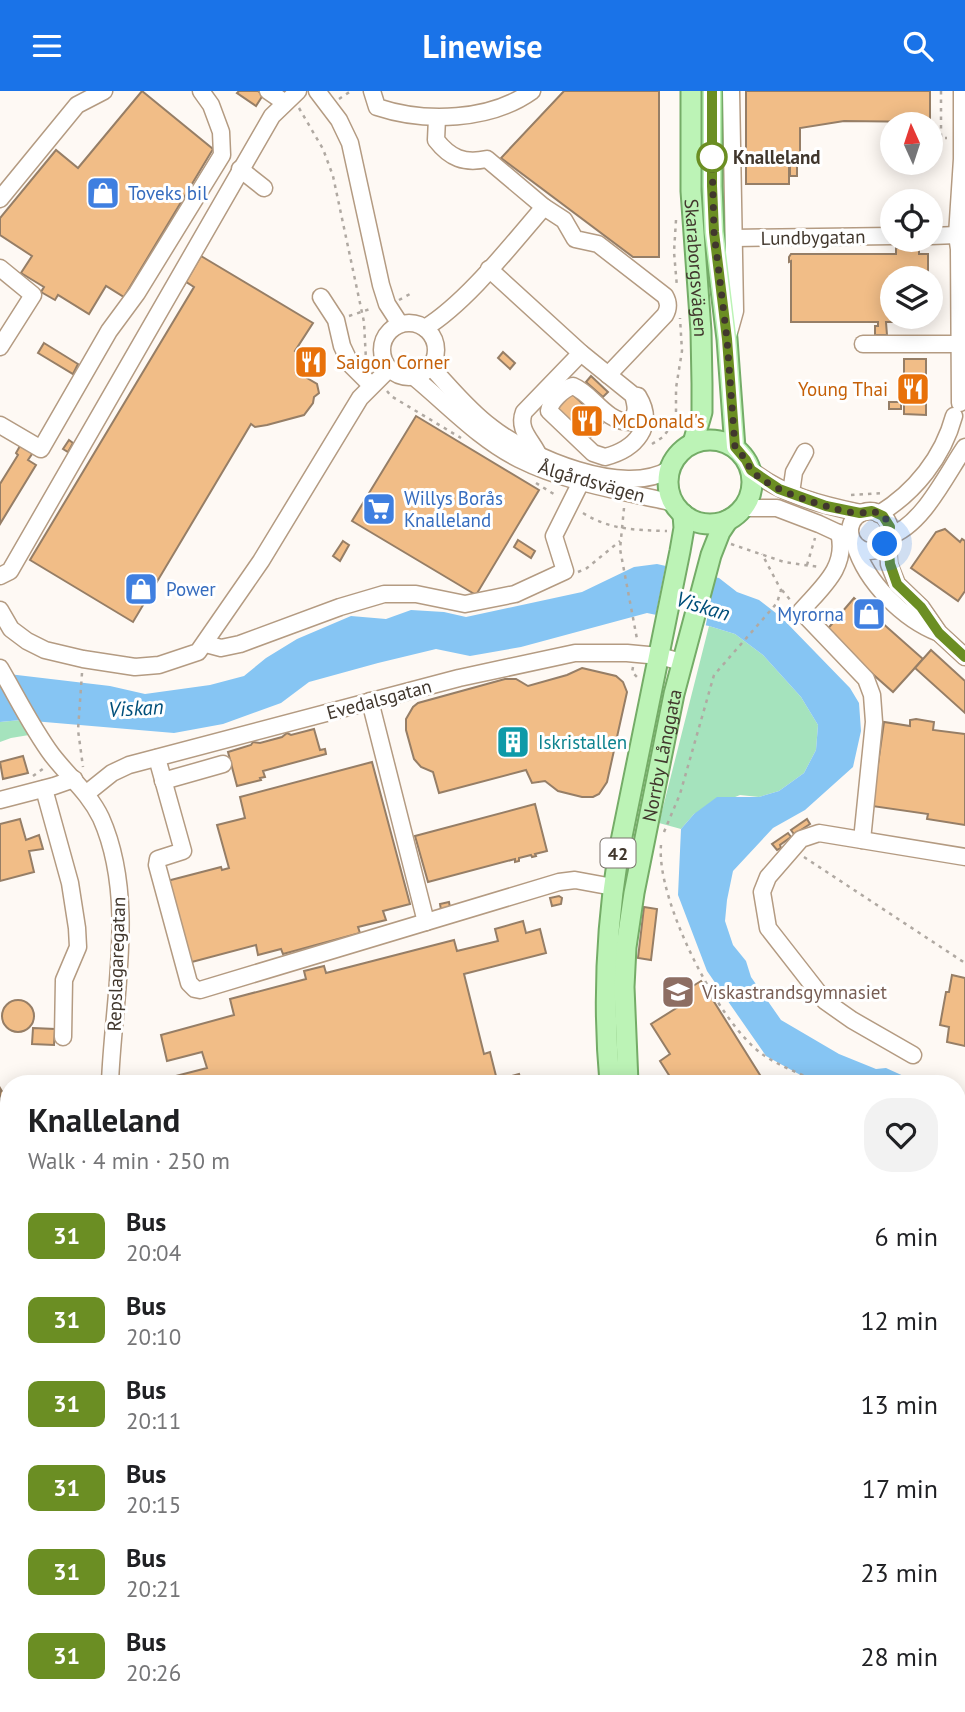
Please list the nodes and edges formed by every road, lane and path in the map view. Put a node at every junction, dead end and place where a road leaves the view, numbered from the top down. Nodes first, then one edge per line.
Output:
1 (104, 91) edge
2 (201, 91) edge
3 (268, 91) edge
4 (298, 91) edge
5 (317, 91) edge
6 (532, 91) edge
7 (691, 91) edge
8 (712, 91) edge
9 (732, 91) edge
10 (941, 91) edge
11 (962, 91) edge
12 (375, 99) edge
13 (284, 102) junction
14 (437, 118) junction
15 (962, 137) junction
16 (237, 173) junction
17 (264, 187) dead end
18 (0, 199) edge
19 (544, 207) junction
20 (957, 235) junction
21 (880, 236) edge
22 (943, 236) edge
23 (734, 238) junction
24 (0, 268) edge
25 (489, 269) junction
26 (410, 294) dead end
27 (321, 297) dead end
28 (387, 304) junction
29 (336, 320) junction
30 (400, 324) junction
31 (425, 328) junction
32 (727, 339) junction
33 (863, 344) dead end
34 (960, 344) junction
35 (0, 347) edge
36 (581, 353) junction
37 (430, 366) junction
38 (389, 369) junction
39 (608, 375) junction
40 (414, 377) junction
41 (371, 384) junction
42 (633, 395) junction
43 (960, 406) edge
44 (0, 425) edge
45 (965, 430) edge
46 (693, 443) junction
47 (735, 447) junction
48 (965, 447) edge
49 (805, 452) dead end
50 (539, 456) junction
51 (670, 469) junction
52 (751, 470) junction
53 (581, 482) junction
54 (791, 493) junction
55 (624, 508) dead end
56 (678, 509) junction
57 (860, 513) junction
58 (736, 514) junction
59 (879, 514) junction
60 (888, 538) junction
61 (848, 539) junction
62 (620, 541) junction
63 (727, 543) dead end
64 (762, 554) junction
65 (565, 571) junction
66 (834, 573) junction
67 (0, 576) edge
68 (0, 610) edge
69 (939, 633) junction
70 (637, 638) dead end
71 (206, 644) junction
72 (659, 656) junction
73 (965, 657) edge
74 (682, 663) junction
75 (0, 668) edge
76 (82, 669) dead end
77 (370, 701) junction
78 (54, 758) junction
79 (157, 758) junction
80 (223, 764) dead end
81 (31, 778) dead end
82 (74, 779) junction
83 (163, 781) junction
84 (44, 789) junction
85 (91, 789) junction
86 (0, 800) edge
87 (663, 834) dead end
88 (862, 840) junction
89 (662, 844) dead end
90 (801, 856) dead end
91 (965, 857) edge
92 (613, 887) junction
93 (426, 922) junction
94 (965, 963) edge
95 (63, 1037) dead end
96 (913, 1055) dead end
97 (111, 1075) edge
98 (609, 1075) edge
99 (628, 1075) edge
100 (803, 1075) edge

1 - 18 street
2 - 44 street
3 - 13 street
4 - 13 street
5 - 28 street
6 - 14 street
7 - 46 main road, Skaraborgsvägen
8 - 32 main road, Skaraborgsvägen
9 - 23 street
10 - 15 path
11 - 15 street
12 - 14 street
13 - 16 street
14 - 19 street
15 - 20 street
16 - 17 street
16 - 67 street
19 - 25 street
19 - 39 street
20 - 22 street
20 - 34 street
21 - 23 street, Lundbygatan
23 - 32 street
24 - 35 street
25 - 31 street
25 - 36 street
26 - 28 path
27 - 29 street
28 - 29 path
28 - 30 street
29 - 41 street
30 - 31 street
30 - 38 street
31 - 37 street
32 - 47 main road, Skaraborgsvägen
33 - 34 street
34 - 43 street
36 - 39 street
36 - 50 street
37 - 40 street
37 - 50 street, Ålgårdsvägen
38 - 40 street
38 - 41 street
39 - 42 street
40 - 53 street, Ålgårdsvägen
41 - 71 street
42 - 42 street
43 - 45 street
43 - 59 street
46 - 47 main road
46 - 51 main road
47 - 52 main road
48 - 60 street
49 - 54 street
50 - 51 street, Ålgårdsvägen
51 - 56 main road, 42
52 - 54 street
52 - 58 main road, 42
53 - 56 street, Ålgårdsvägen
53 - 65 street
54 - 57 street
55 - 62 path
56 - 58 main road
56 - 72 main road, Norrby Långgata / 42
57 - 59 street
57 - 61 street
58 - 61 street
58 - 74 main road, Norrby Långgata / 42
59 - 60 street
60 - 61 street
60 - 69 street
61 - 66 street
61 - 69 street
62 - 65 path
62 - 70 path
63 - 64 path
64 - 66 path
64 - 87 path
65 - 71 street
66 - 88 street
68 - 71 street
69 - 73 street
72 - 74 street, Evedalsgatan
72 - 77 street, Evedalsgatan
72 - 92 main road, Norrby Långgata / 42
74 - 99 main road, Norrby Långgata / 42
75 - 78 street, Repslagaregatan
76 - 85 path
77 - 79 street, Evedalsgatan
77 - 93 street
78 - 81 path
78 - 82 street, Repslagaregatan
79 - 83 street
79 - 85 street, Evedalsgatan
80 - 83 street
82 - 84 street
82 - 85 street, Repslagaregatan
83 - 93 street
84 - 86 street
84 - 95 street
85 - 97 street, Repslagaregatan
88 - 91 street
88 - 96 street
89 - 100 path
90 - 94 path
92 - 93 street
92 - 98 main road, Norrby Långgata / 42

